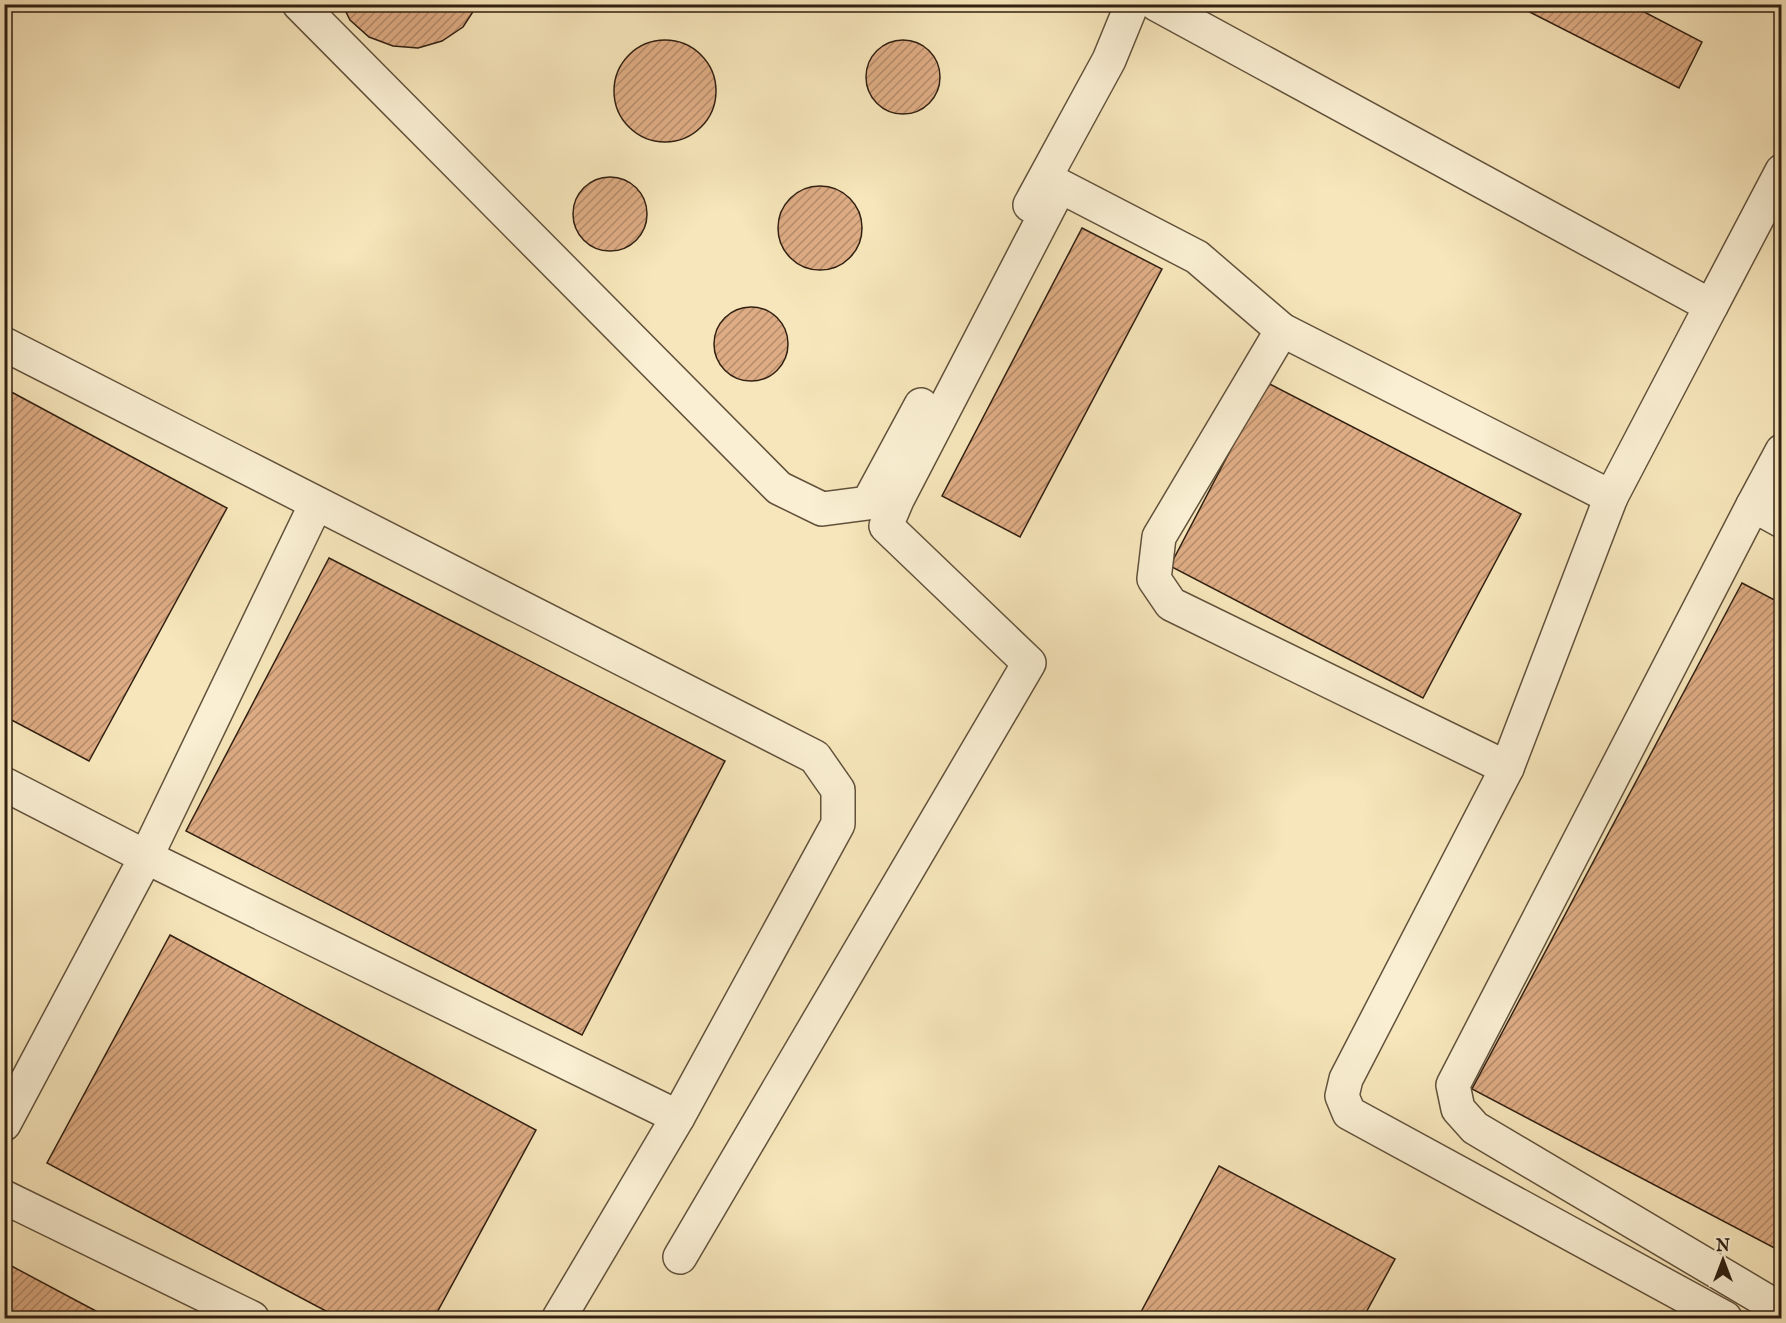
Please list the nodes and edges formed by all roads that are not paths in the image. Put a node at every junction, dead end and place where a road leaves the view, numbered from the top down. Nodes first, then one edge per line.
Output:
1 (299, 4) edge
2 (1132, 4) edge
3 (1156, 4) edge
4 (1782, 171) edge
5 (1711, 306) junction
6 (1282, 330) junction
7 (4, 344) edge
8 (1782, 451) edge
9 (1611, 497) junction
10 (316, 504) junction
11 (1753, 505) junction
12 (1782, 521) edge
13 (1507, 768) junction
14 (4, 784) edge
15 (146, 857) junction
16 (678, 1117) junction
17 (4, 1125) edge
18 (4, 1197) edge
19 (680, 1257) dead end
20 (1782, 1310) edge
21 (252, 1318) edge
22 (559, 1318) edge
23 (1725, 1318) edge

1 - 2 lane
3 - 5 lane
4 - 5 lane
5 - 9 lane
6 - 9 lane
6 - 13 lane
6 - 19 lane
7 - 10 lane
8 - 11 lane
9 - 13 lane
10 - 15 lane
10 - 16 lane
11 - 12 lane
11 - 20 lane
13 - 23 lane
14 - 15 lane
15 - 16 lane
15 - 17 lane
16 - 22 lane
18 - 21 lane

